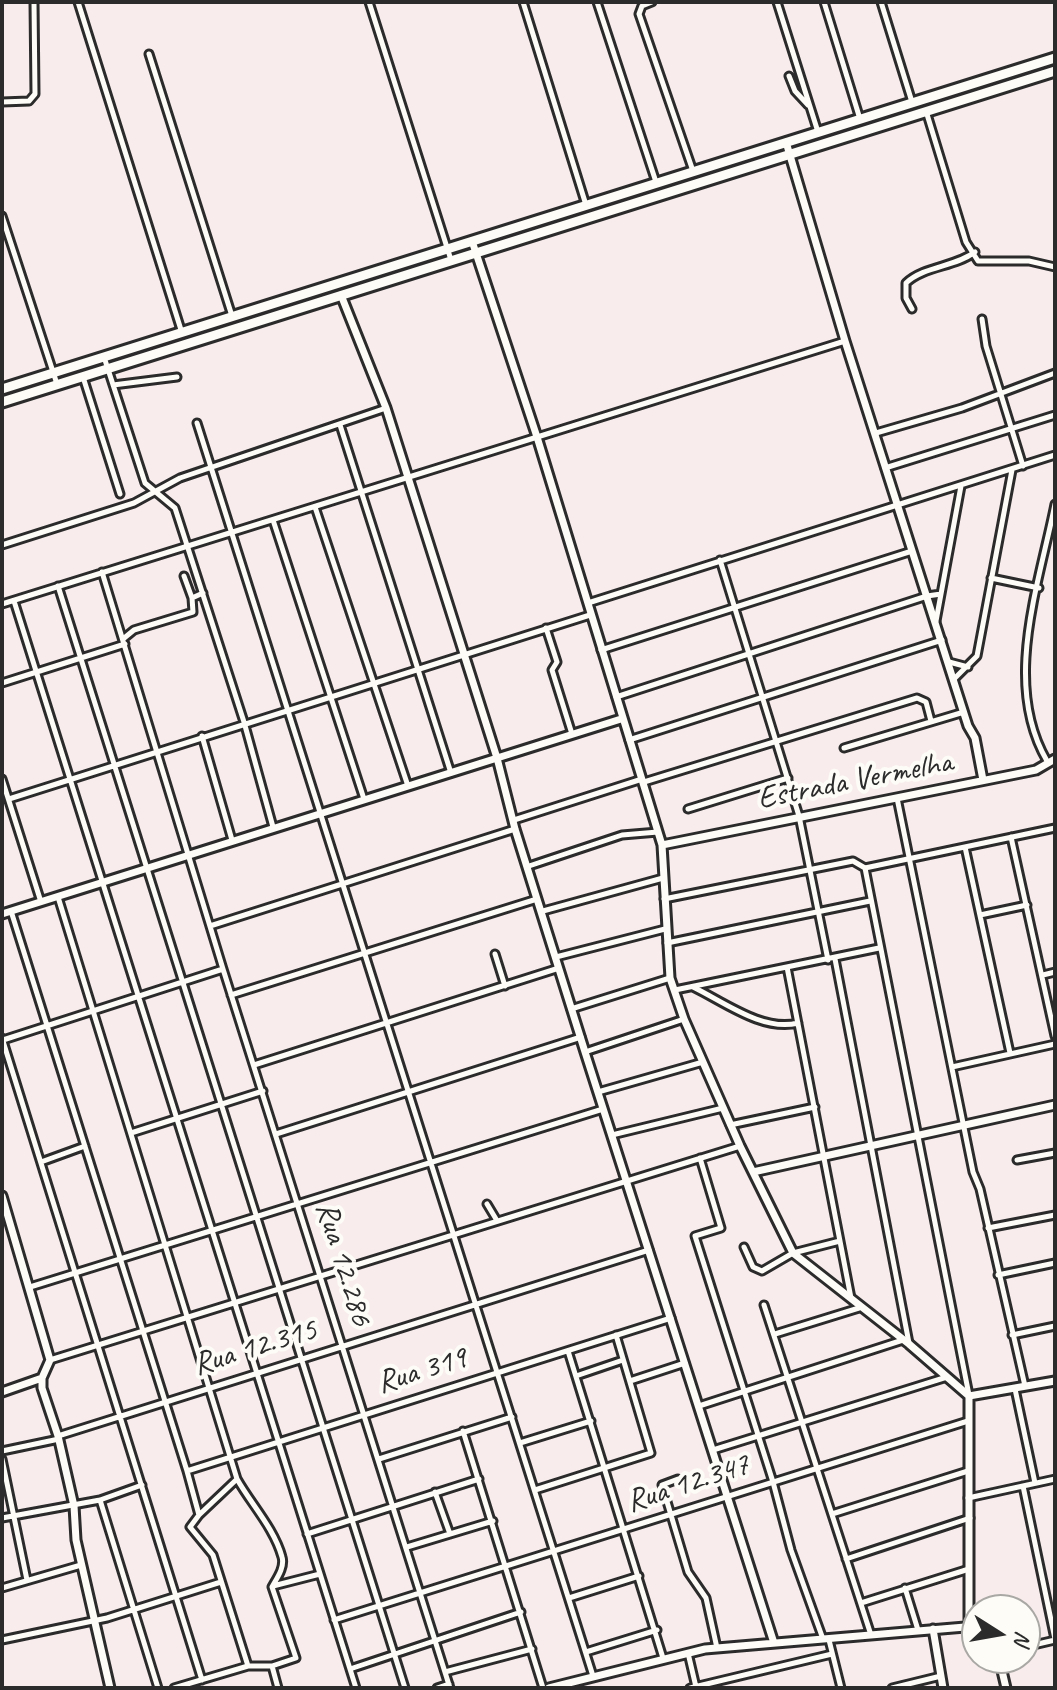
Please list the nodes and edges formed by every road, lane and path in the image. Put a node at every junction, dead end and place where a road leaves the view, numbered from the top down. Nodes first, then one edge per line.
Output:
1 (34, 2) edge
2 (78, 2) edge
3 (369, 2) edge
4 (523, 2) edge
5 (597, 2) edge
6 (652, 2) edge
7 (777, 2) edge
8 (824, 2) edge
9 (881, 2) edge
10 (149, 54) dead end
11 (1055, 58) edge
12 (1055, 71) edge
13 (789, 76) dead end
14 (2, 102) edge
15 (912, 103) junction
16 (810, 107) junction
17 (926, 111) junction
18 (860, 119) junction
19 (818, 132) junction
20 (786, 142) junction
21 (790, 156) junction
22 (693, 171) junction
23 (656, 183) junction
24 (586, 205) junction
25 (2, 216) edge
26 (472, 241) junction
27 (975, 252) junction
28 (476, 253) junction
29 (449, 254) junction
30 (1055, 267) edge
31 (341, 295) junction
32 (912, 309) dead end
33 (232, 317) junction
34 (982, 319) dead end
35 (182, 333) junction
36 (845, 341) junction
37 (103, 356) junction
38 (108, 368) junction
39 (52, 373) junction
40 (1055, 373) edge
41 (83, 376) junction
42 (177, 377) dead end
43 (57, 384) junction
44 (113, 385) junction
45 (2, 389) edge
46 (1000, 394) junction
47 (2, 402) edge
48 (386, 408) junction
49 (1055, 415) edge
50 (197, 423) dead end
51 (340, 425) junction
52 (1011, 429) junction
53 (876, 433) junction
54 (537, 437) junction
55 (1055, 455) edge
56 (1023, 466) junction
57 (211, 467) junction
58 (885, 468) junction
59 (1012, 470) junction
60 (405, 478) junction
61 (961, 486) junction
62 (154, 491) junction
63 (361, 492) junction
64 (120, 494) dead end
65 (1055, 504) edge
66 (897, 506) junction
67 (315, 507) junction
68 (273, 520) junction
69 (232, 532) junction
70 (2, 545) edge
71 (188, 545) junction
72 (914, 551) junction
73 (720, 560) junction
74 (102, 572) junction
75 (184, 576) dead end
76 (991, 578) junction
77 (58, 586) junction
78 (1039, 588) junction
79 (203, 593) junction
80 (941, 594) junction
81 (927, 596) junction
82 (192, 598) junction
83 (14, 601) junction
84 (2, 604) edge
85 (587, 604) junction
86 (734, 608) junction
87 (590, 615) junction
88 (936, 622) junction
89 (546, 628) junction
90 (942, 640) junction
91 (124, 641) junction
92 (600, 650) junction
93 (748, 653) junction
94 (462, 655) junction
95 (81, 659) junction
96 (949, 662) junction
97 (968, 667) junction
98 (416, 668) junction
99 (36, 672) junction
100 (954, 679) junction
101 (374, 680) junction
102 (2, 683) edge
103 (331, 694) junction
104 (762, 697) junction
105 (615, 698) junction
106 (287, 709) junction
107 (964, 712) junction
108 (621, 719) junction
109 (931, 721) junction
110 (244, 722) junction
111 (572, 734) junction
112 (202, 736) junction
113 (628, 740) junction
114 (777, 742) junction
115 (844, 748) dead end
116 (158, 750) junction
117 (497, 758) junction
118 (1051, 760) edge
119 (114, 764) junction
120 (451, 773) junction
121 (70, 778) junction
122 (788, 778) junction
123 (2, 779) edge
124 (983, 780) junction
125 (642, 781) junction
126 (408, 786) junction
127 (896, 795) junction
128 (9, 799) junction
129 (364, 799) junction
130 (688, 809) dead end
131 (321, 813) junction
132 (799, 816) junction
133 (514, 820) junction
134 (273, 827) junction
135 (1055, 828) edge
136 (515, 829) junction
137 (658, 832) junction
138 (1011, 837) junction
139 (232, 840) junction
140 (662, 845) junction
141 (965, 847) junction
142 (189, 855) junction
143 (909, 858) junction
144 (529, 866) junction
145 (147, 868) junction
146 (865, 868) junction
147 (809, 870) junction
148 (663, 878) junction
149 (102, 882) junction
150 (343, 884) junction
151 (58, 897) junction
152 (538, 899) junction
153 (664, 899) junction
154 (870, 901) junction
155 (41, 902) junction
156 (1027, 905) junction
157 (543, 911) junction
158 (818, 911) junction
159 (6, 912) edge
160 (980, 915) junction
161 (210, 926) junction
162 (665, 929) junction
163 (666, 943) junction
164 (879, 948) junction
165 (365, 953) junction
166 (495, 954) dead end
167 (556, 957) junction
168 (831, 960) junction
169 (787, 967) junction
170 (559, 968) junction
171 (223, 969) junction
172 (1055, 972) edge
173 (1043, 975) junction
174 (670, 978) junction
175 (182, 982) junction
176 (505, 986) junction
177 (693, 987) junction
178 (674, 991) junction
179 (231, 995) junction
180 (139, 996) junction
181 (571, 1009) junction
182 (93, 1012) junction
183 (684, 1019) junction
184 (387, 1022) junction
185 (798, 1023) junction
186 (47, 1025) junction
187 (1055, 1036) edge
188 (581, 1037) junction
189 (2, 1039) edge
190 (1055, 1044) edge
191 (585, 1052) junction
192 (1010, 1053) junction
193 (703, 1062) junction
194 (254, 1065) junction
195 (952, 1067) junction
196 (263, 1091) junction
197 (409, 1092) junction
198 (598, 1092) junction
199 (222, 1105) junction
200 (1055, 1105) edge
201 (815, 1107) junction
202 (723, 1108) junction
203 (603, 1109) junction
204 (177, 1119) junction
205 (963, 1124) junction
206 (730, 1125) junction
207 (131, 1133) junction
208 (276, 1134) junction
209 (612, 1135) junction
210 (917, 1136) junction
211 (871, 1145) junction
212 (85, 1146) junction
213 (740, 1146) junction
214 (1055, 1153) edge
215 (824, 1156) junction
216 (700, 1158) junction
217 (1017, 1160) dead end
218 (41, 1162) junction
219 (432, 1162) junction
220 (753, 1172) junction
221 (628, 1180) junction
222 (2, 1196) edge
223 (299, 1203) junction
224 (487, 1204) dead end
225 (1055, 1215) edge
226 (257, 1217) junction
227 (496, 1219) junction
228 (988, 1228) junction
229 (212, 1230) junction
230 (456, 1234) junction
231 (840, 1241) junction
232 (165, 1246) junction
233 (744, 1247) dead end
234 (649, 1250) junction
235 (793, 1253) junction
236 (119, 1260) junction
237 (1055, 1263) edge
238 (75, 1275) junction
239 (321, 1275) junction
240 (998, 1275) junction
241 (30, 1287) junction
242 (279, 1288) junction
243 (234, 1301) junction
244 (477, 1303) junction
245 (764, 1305) dead end
246 (856, 1305) junction
247 (186, 1318) junction
248 (671, 1318) junction
249 (1055, 1326) edge
250 (141, 1331) junction
251 (775, 1334) junction
252 (616, 1335) junction
253 (1012, 1335) junction
254 (906, 1342) junction
255 (98, 1345) junction
256 (343, 1346) junction
257 (568, 1351) junction
258 (301, 1359) junction
259 (50, 1360) junction
260 (623, 1360) junction
261 (685, 1363) junction
262 (498, 1372) junction
263 (256, 1373) junction
264 (576, 1376) junction
265 (788, 1376) junction
266 (947, 1377) junction
267 (42, 1378) junction
268 (630, 1381) junction
269 (1055, 1381) edge
270 (210, 1387) junction
271 (1025, 1387) junction
272 (1015, 1389) junction
273 (744, 1391) junction
274 (2, 1392) edge
275 (969, 1396) junction
276 (165, 1402) junction
277 (699, 1406) junction
278 (364, 1414) junction
279 (122, 1417) junction
280 (512, 1417) junction
281 (591, 1421) junction
282 (801, 1421) junction
283 (969, 1421) junction
284 (323, 1427) junction
285 (463, 1431) junction
286 (758, 1436) junction
287 (59, 1437) junction
288 (278, 1441) junction
289 (520, 1443) junction
290 (713, 1450) junction
291 (2, 1451) edge
292 (232, 1456) junction
293 (2, 1459) edge
294 (379, 1459) junction
295 (604, 1469) junction
296 (816, 1469) junction
297 (187, 1471) junction
298 (968, 1471) junction
299 (237, 1479) junction
300 (479, 1479) junction
301 (678, 1479) dead end
302 (1055, 1479) edge
303 (773, 1482) junction
304 (1035, 1483) junction
305 (142, 1485) junction
306 (1023, 1486) junction
307 (535, 1490) junction
308 (435, 1492) junction
309 (727, 1497) junction
310 (968, 1498) junction
311 (100, 1500) junction
312 (74, 1506) junction
313 (395, 1507) junction
314 (832, 1514) junction
315 (13, 1515) junction
316 (199, 1515) junction
317 (672, 1515) junction
318 (2, 1518) edge
319 (970, 1518) junction
320 (352, 1519) junction
321 (493, 1521) junction
322 (625, 1530) junction
323 (307, 1534) junction
324 (450, 1534) junction
325 (407, 1547) junction
326 (554, 1551) junction
327 (846, 1559) junction
328 (82, 1565) junction
329 (506, 1566) junction
330 (969, 1569) junction
331 (320, 1574) junction
332 (639, 1576) junction
333 (27, 1580) junction
334 (221, 1582) junction
335 (272, 1587) junction
336 (2, 1588) edge
337 (905, 1588) junction
338 (421, 1593) junction
339 (971, 1594) edge
340 (178, 1598) junction
341 (569, 1598) junction
342 (1055, 1600) edge
343 (1046, 1602) junction
344 (861, 1603) junction
345 (380, 1607) junction
346 (133, 1610) junction
347 (521, 1612) junction
348 (94, 1618) junction
349 (334, 1620) junction
350 (961, 1627) edge
351 (933, 1629) junction
352 (657, 1630) junction
353 (918, 1630) junction
354 (872, 1636) junction
355 (2, 1640) edge
356 (435, 1640) junction
357 (826, 1640) junction
358 (1055, 1640) edge
359 (774, 1643) junction
360 (717, 1648) junction
361 (532, 1649) junction
362 (586, 1652) junction
363 (688, 1653) junction
364 (394, 1654) junction
365 (832, 1654) junction
366 (663, 1658) junction
367 (248, 1666) junction
368 (272, 1666) junction
369 (350, 1669) junction
370 (445, 1672) junction
371 (593, 1676) junction
372 (941, 1676) junction
373 (202, 1680) junction
374 (449, 1686) edge
375 (694, 1687) edge
376 (110, 1688) edge
377 (158, 1688) edge
378 (174, 1688) edge
379 (278, 1688) edge
380 (356, 1688) edge
381 (405, 1688) edge
382 (437, 1688) edge
383 (546, 1688) edge
384 (841, 1688) edge
385 (892, 1688) edge
386 (943, 1688) edge

1 - 14 street
2 - 35 street
3 - 29 street
4 - 24 street
5 - 23 street
6 - 22 street
7 - 16 street
8 - 18 street
9 - 15 street
10 - 33 street
11 - 15 highway
12 - 17 highway
13 - 16 street
15 - 18 highway
16 - 19 street
17 - 21 highway
17 - 27 street
18 - 19 highway
19 - 20 highway
20 - 21 street
20 - 22 highway
21 - 28 highway
21 - 36 street
22 - 23 highway
23 - 24 highway
24 - 26 highway
25 - 39 street
26 - 28 street
26 - 29 highway
27 - 30 street
27 - 32 street
28 - 29 highway
28 - 54 street
29 - 31 highway
29 - 33 highway
31 - 38 highway
31 - 48 street
33 - 35 highway
34 - 46 street
35 - 37 highway
36 - 53 street
36 - 54 street
37 - 38 street
37 - 39 highway
38 - 41 highway
38 - 44 street
39 - 43 street
39 - 45 highway
40 - 46 street
41 - 43 highway
41 - 64 street
42 - 44 street
43 - 47 highway
44 - 62 street
46 - 52 street
46 - 53 street
48 - 51 street
48 - 60 street
49 - 52 street
50 - 57 street
51 - 57 street
51 - 63 street
52 - 56 street
52 - 58 street
53 - 58 street
54 - 60 street
54 - 85 street
55 - 56 street
56 - 59 street
57 - 62 street
57 - 69 street
58 - 66 street
59 - 61 street
59 - 76 street
60 - 63 street
60 - 94 street
61 - 66 street
61 - 80 street
62 - 70 street
62 - 71 street
63 - 67 street
63 - 98 street
65 - 78 street
66 - 72 street
66 - 73 street
67 - 68 street
67 - 101 street
68 - 69 street
68 - 103 street
69 - 71 street
69 - 106 street
71 - 74 street
71 - 79 street
72 - 81 street
72 - 86 street
73 - 85 street
73 - 86 street
74 - 77 street
74 - 91 street, Rua 12.286
75 - 82 street
76 - 78 street
76 - 97 street
77 - 83 street
77 - 95 street
78 - 118 street
79 - 82 street
79 - 110 street
80 - 81 street
80 - 88 street
81 - 88 street
81 - 93 street
82 - 91 street
83 - 84 street
83 - 99 street
85 - 87 street
86 - 92 street
86 - 93 street
87 - 89 street
87 - 92 street
88 - 90 street
89 - 94 street
89 - 111 street
90 - 96 street
90 - 104 street
91 - 95 street
91 - 116 street, Rua 12.286
92 - 105 street
93 - 104 street
93 - 105 street
94 - 98 street
94 - 117 street
95 - 99 street
95 - 119 street
96 - 97 street
96 - 100 street
97 - 100 street
98 - 101 street
98 - 120 street
99 - 102 street
99 - 121 street
100 - 107 street
101 - 103 street
101 - 126 street
103 - 106 street
103 - 129 street
104 - 113 street
104 - 114 street
105 - 108 street
106 - 110 street
106 - 131 street
107 - 109 street
107 - 124 street
108 - 111 street
108 - 113 street
109 - 114 street
109 - 115 street
110 - 112 street
110 - 134 street
111 - 117 street
112 - 116 street
112 - 139 street
113 - 125 street
114 - 122 street
114 - 125 street
116 - 119 street
116 - 142 street, Rua 12.286
117 - 120 street
117 - 133 street
118 - 124 street, Estrada Vermelha
119 - 121 street
119 - 145 street
120 - 126 street
121 - 128 street
121 - 149 street
122 - 130 street
122 - 132 street
123 - 128 street
124 - 127 street, Estrada Vermelha
125 - 133 street
125 - 137 street
126 - 129 street
127 - 132 street, Estrada Vermelha
127 - 143 street
128 - 155 street
129 - 131 street
131 - 134 street
131 - 150 street
132 - 140 street, Estrada Vermelha
132 - 147 street
133 - 136 street
134 - 139 street
135 - 138 street
136 - 144 street
136 - 150 street
137 - 140 street
137 - 144 street
138 - 141 street
138 - 156 street
139 - 142 street
140 - 148 street
141 - 143 street
141 - 160 street
142 - 145 street
142 - 161 street, Rua 12.286
143 - 146 street
143 - 195 street
144 - 152 street
145 - 149 street
145 - 175 street
146 - 147 street
146 - 154 street
147 - 153 street
147 - 158 street
148 - 153 street
148 - 157 street
149 - 151 street
149 - 180 street
150 - 161 street
150 - 165 street
151 - 155 street
151 - 182 street
152 - 157 street
152 - 165 street
153 - 162 street
154 - 158 street
154 - 164 street
155 - 159 street
156 - 160 street
156 - 173 street
157 - 167 street
158 - 163 street
158 - 168 street
159 - 186 street
160 - 192 street
161 - 171 street, Rua 12.286
162 - 163 street
162 - 167 street
163 - 174 street
164 - 168 street
164 - 210 street
165 - 179 street
165 - 184 street
166 - 176 street
167 - 170 street
168 - 169 street
168 - 211 street
169 - 177 street
169 - 185 street
170 - 176 street
170 - 181 street
171 - 175 street
171 - 179 street, Rua 12.286
172 - 173 street
173 - 187 street
174 - 178 street
174 - 181 street
175 - 180 street
175 - 199 street
176 - 184 street
177 - 178 street
177 - 185 street
178 - 183 street
179 - 194 street, Rua 12.286
180 - 182 street
180 - 204 street
181 - 188 street
182 - 186 street
182 - 207 street
183 - 191 street
183 - 193 street
184 - 194 street
184 - 197 street
185 - 201 street
186 - 189 street
186 - 212 street
188 - 191 street
188 - 197 street
189 - 218 street
190 - 192 street
191 - 198 street
192 - 195 street
193 - 198 street
193 - 202 street
194 - 196 street, Rua 12.286
195 - 205 street
196 - 199 street
196 - 208 street, Rua 12.286
197 - 208 street
197 - 219 street
198 - 203 street
199 - 204 street
199 - 226 street
200 - 205 street
201 - 206 street
201 - 215 street
202 - 206 street
202 - 209 street
203 - 209 street
203 - 219 street
204 - 207 street
204 - 229 street
205 - 210 street
205 - 228 street
206 - 213 street
207 - 232 street
208 - 223 street, Rua 12.286
209 - 221 street
210 - 211 street
210 - 275 street
211 - 215 street
211 - 254 street
212 - 218 street
212 - 236 street
213 - 216 street
213 - 220 street
214 - 217 street
215 - 220 street
215 - 231 street
216 - 221 street
216 - 273 street
218 - 238 street
219 - 223 street
219 - 230 street
220 - 235 street
221 - 227 street
221 - 234 street
222 - 241 street
223 - 226 street
223 - 239 street, Rua 12.286
224 - 227 street
225 - 228 street
226 - 229 street
226 - 242 street
227 - 230 street
228 - 240 street
229 - 232 street
229 - 243 street
230 - 239 street
230 - 244 street
231 - 235 street
231 - 246 street
232 - 236 street
232 - 247 street
233 - 235 street
234 - 244 street, Rua 12.315
234 - 248 street
235 - 246 street
236 - 238 street
236 - 250 street
237 - 240 street
238 - 241 street
238 - 255 street
239 - 242 street
239 - 256 street, Rua 12.286
240 - 253 street
241 - 259 street
242 - 243 street
242 - 258 street
243 - 247 street
243 - 263 street
244 - 256 street, Rua 12.315
244 - 262 street
245 - 251 street
246 - 251 street
246 - 254 street
247 - 250 street
247 - 270 street
248 - 252 street, Rua 319
248 - 261 street
249 - 253 street
250 - 255 street
250 - 276 street
251 - 265 street
252 - 257 street, Rua 319
252 - 260 street
253 - 271 street
254 - 265 street
254 - 266 street
255 - 259 street
255 - 279 street
256 - 258 street, Rua 12.315
256 - 278 street, Rua 12.286
257 - 262 street, Rua 319
257 - 264 street
258 - 263 street, Rua 12.315
258 - 284 street
259 - 267 street
260 - 264 street
260 - 268 street
261 - 268 street
261 - 277 street
262 - 278 street, Rua 319
262 - 280 street
263 - 270 street, Rua 12.315
263 - 288 street
264 - 281 street
265 - 273 street
265 - 282 street
266 - 275 street
266 - 282 street
267 - 274 street
267 - 287 street
268 - 295 street
269 - 271 street
270 - 276 street, Rua 12.315
270 - 292 street
271 - 272 street
272 - 275 street
272 - 304 street
273 - 277 street
273 - 286 street
275 - 283 street
276 - 279 street, Rua 12.315
276 - 297 street
277 - 290 street
278 - 284 street, Rua 319
278 - 294 street, Rua 12.286
279 - 287 street, Rua 12.315
279 - 305 street
280 - 285 street
280 - 289 street
281 - 289 street
281 - 295 street
282 - 286 street
282 - 296 street
283 - 296 street, Rua 12.347
283 - 298 street
284 - 288 street, Rua 319
284 - 320 street
285 - 294 street
285 - 300 street
286 - 290 street
286 - 303 street
287 - 291 street, Rua 12.315
287 - 312 street
288 - 292 street, Rua 319
288 - 323 street
289 - 307 street
290 - 309 street
292 - 297 street, Rua 319
292 - 299 street
293 - 315 street
294 - 313 street, Rua 12.286
295 - 307 street
295 - 322 street
296 - 303 street, Rua 12.347
296 - 314 street
297 - 316 street
298 - 310 street
298 - 314 street
299 - 316 street
299 - 335 street
300 - 308 street
300 - 321 street
301 - 317 street
302 - 304 street
303 - 309 street, Rua 12.347
303 - 357 street
304 - 306 street
305 - 311 street
305 - 340 street
306 - 310 street
306 - 343 street
307 - 326 street
308 - 313 street
308 - 324 street
309 - 317 street, Rua 12.347
309 - 359 street
310 - 319 street
311 - 312 street
311 - 346 street
312 - 315 street
312 - 328 street
313 - 320 street
313 - 325 street, Rua 12.286
314 - 327 street
315 - 318 street
315 - 333 street
316 - 334 street
317 - 322 street, Rua 12.347
317 - 360 street
319 - 327 street
319 - 330 street
320 - 323 street
320 - 345 street
321 - 324 street
321 - 329 street
322 - 326 street, Rua 12.347
322 - 332 street
323 - 331 street
324 - 325 street
325 - 338 street, Rua 12.286
326 - 329 street, Rua 12.347
326 - 341 street
327 - 344 street
328 - 333 street
328 - 348 street
329 - 338 street, Rua 12.347
329 - 347 street
330 - 337 street
330 - 339 street
331 - 335 street
331 - 349 street
332 - 341 street
332 - 352 street
333 - 336 street
334 - 340 street
334 - 367 street
335 - 368 street
337 - 344 street
337 - 353 street
338 - 345 street, Rua 12.347
338 - 356 street, Rua 12.286
340 - 346 street
340 - 373 street
341 - 362 street
342 - 343 street
343 - 358 street
344 - 354 street
345 - 349 street, Rua 12.347
345 - 364 street
346 - 348 street
346 - 377 street
347 - 356 street
347 - 361 street
348 - 355 street
348 - 376 street
349 - 369 street
350 - 351 street
351 - 353 street
351 - 372 street
352 - 362 street
352 - 366 street
353 - 354 street
354 - 357 street
356 - 364 street
356 - 370 street, Rua 12.286
357 - 359 street
357 - 365 street
359 - 360 street
360 - 363 street
361 - 370 street
361 - 383 street
362 - 371 street
363 - 366 street
363 - 375 street
364 - 369 street
364 - 381 street
365 - 375 street
365 - 384 street
366 - 371 street
367 - 368 street
367 - 373 street
368 - 379 street
369 - 380 street
370 - 374 street, Rua 12.286
371 - 383 street
372 - 385 street
372 - 386 street
373 - 378 street
374 - 382 street

